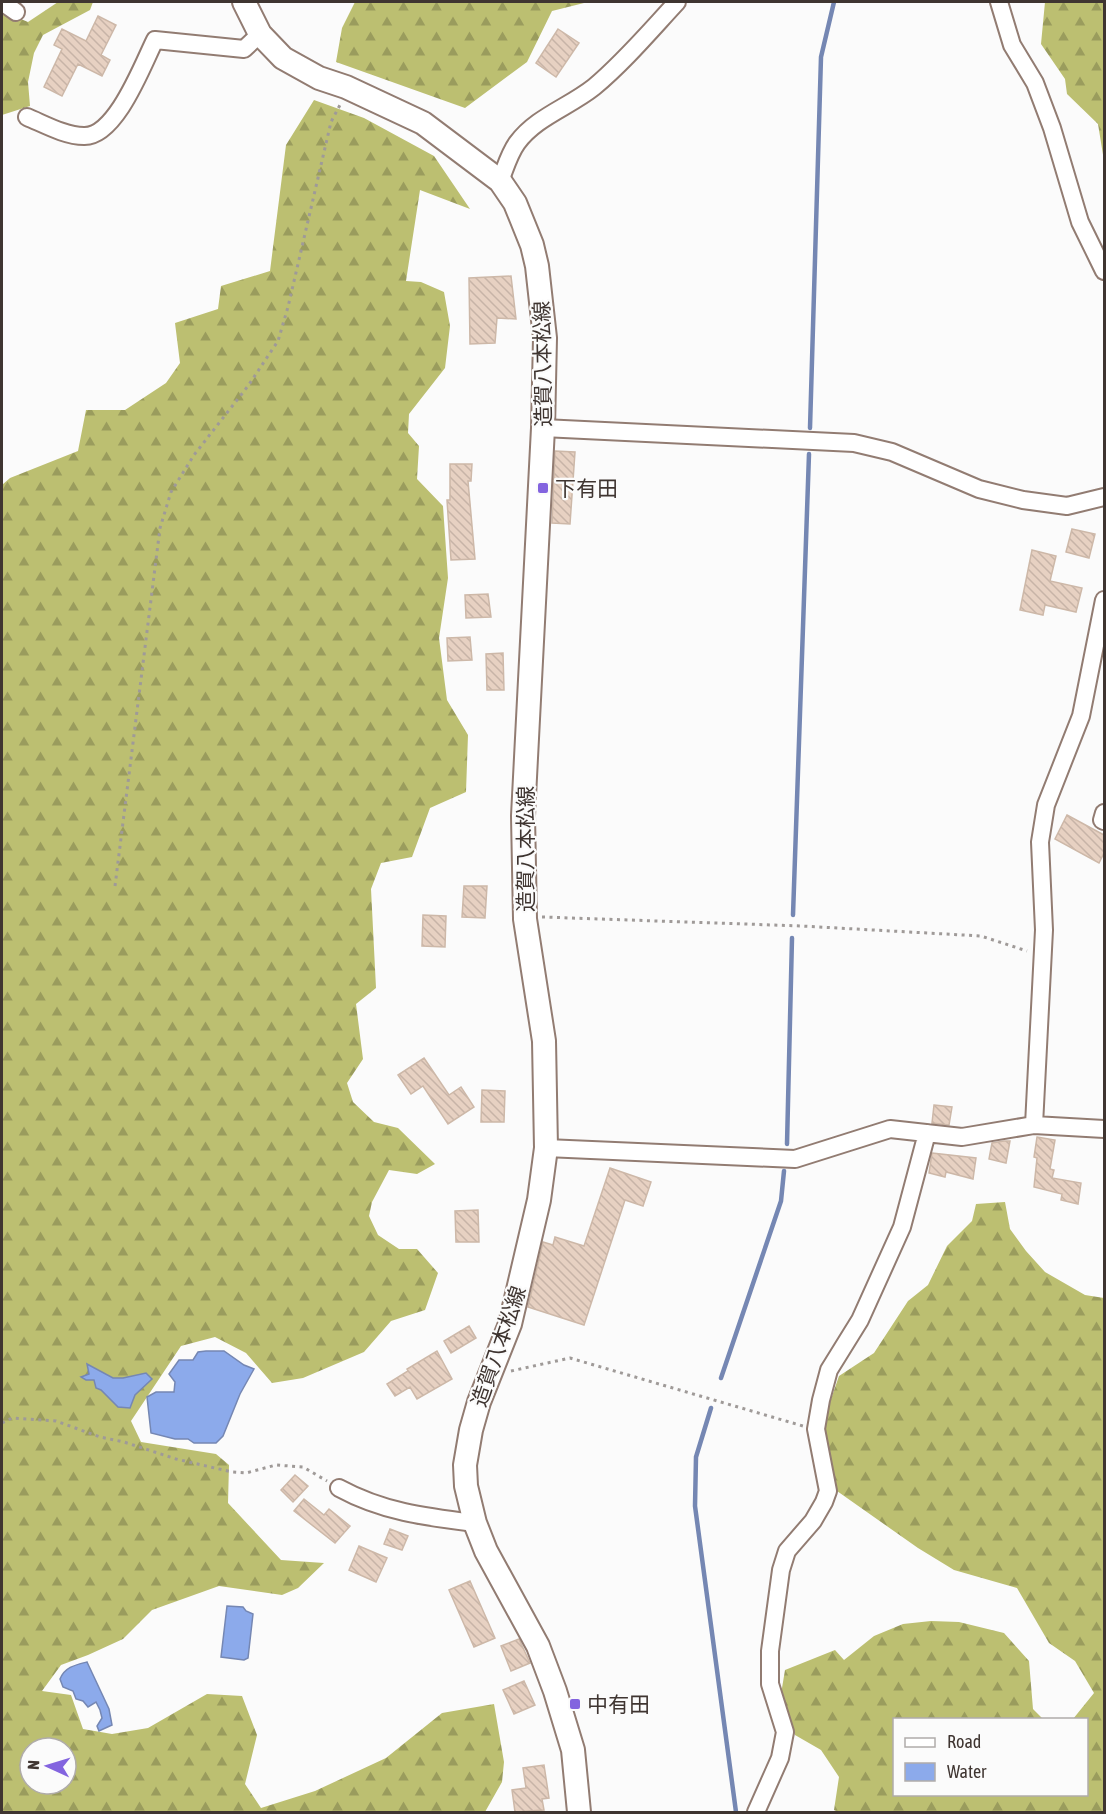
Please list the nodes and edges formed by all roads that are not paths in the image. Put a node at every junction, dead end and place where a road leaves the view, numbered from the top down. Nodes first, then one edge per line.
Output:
1 (2, 2) edge
2 (244, 2) edge
3 (677, 2) edge
4 (999, 2) edge
5 (16, 12) dead end
6 (260, 34) junction
7 (27, 117) dead end
8 (500, 181) junction
9 (1104, 271) edge
10 (543, 428) junction
11 (1104, 497) edge
12 (1104, 600) edge
13 (1104, 813) edge
14 (1104, 821) edge
15 (1034, 1125) junction
16 (1104, 1129) edge
17 (927, 1133) junction
18 (546, 1148) junction
19 (339, 1488) road end
20 (475, 1523) junction
21 (579, 1812) edge
22 (756, 1812) edge

1 - 5 street
2 - 6 main road, 造賀八本松線
3 - 8 street
4 - 9 street
6 - 7 street
6 - 8 main road, 造賀八本松線
8 - 10 main road, 造賀八本松線
10 - 11 street
10 - 18 main road, 造賀八本松線
12 - 15 street
13 - 14 street
15 - 16 street
15 - 17 street
17 - 18 street
17 - 22 street
18 - 20 main road, 造賀八本松線
19 - 20 street
20 - 21 main road, 造賀八本松線

